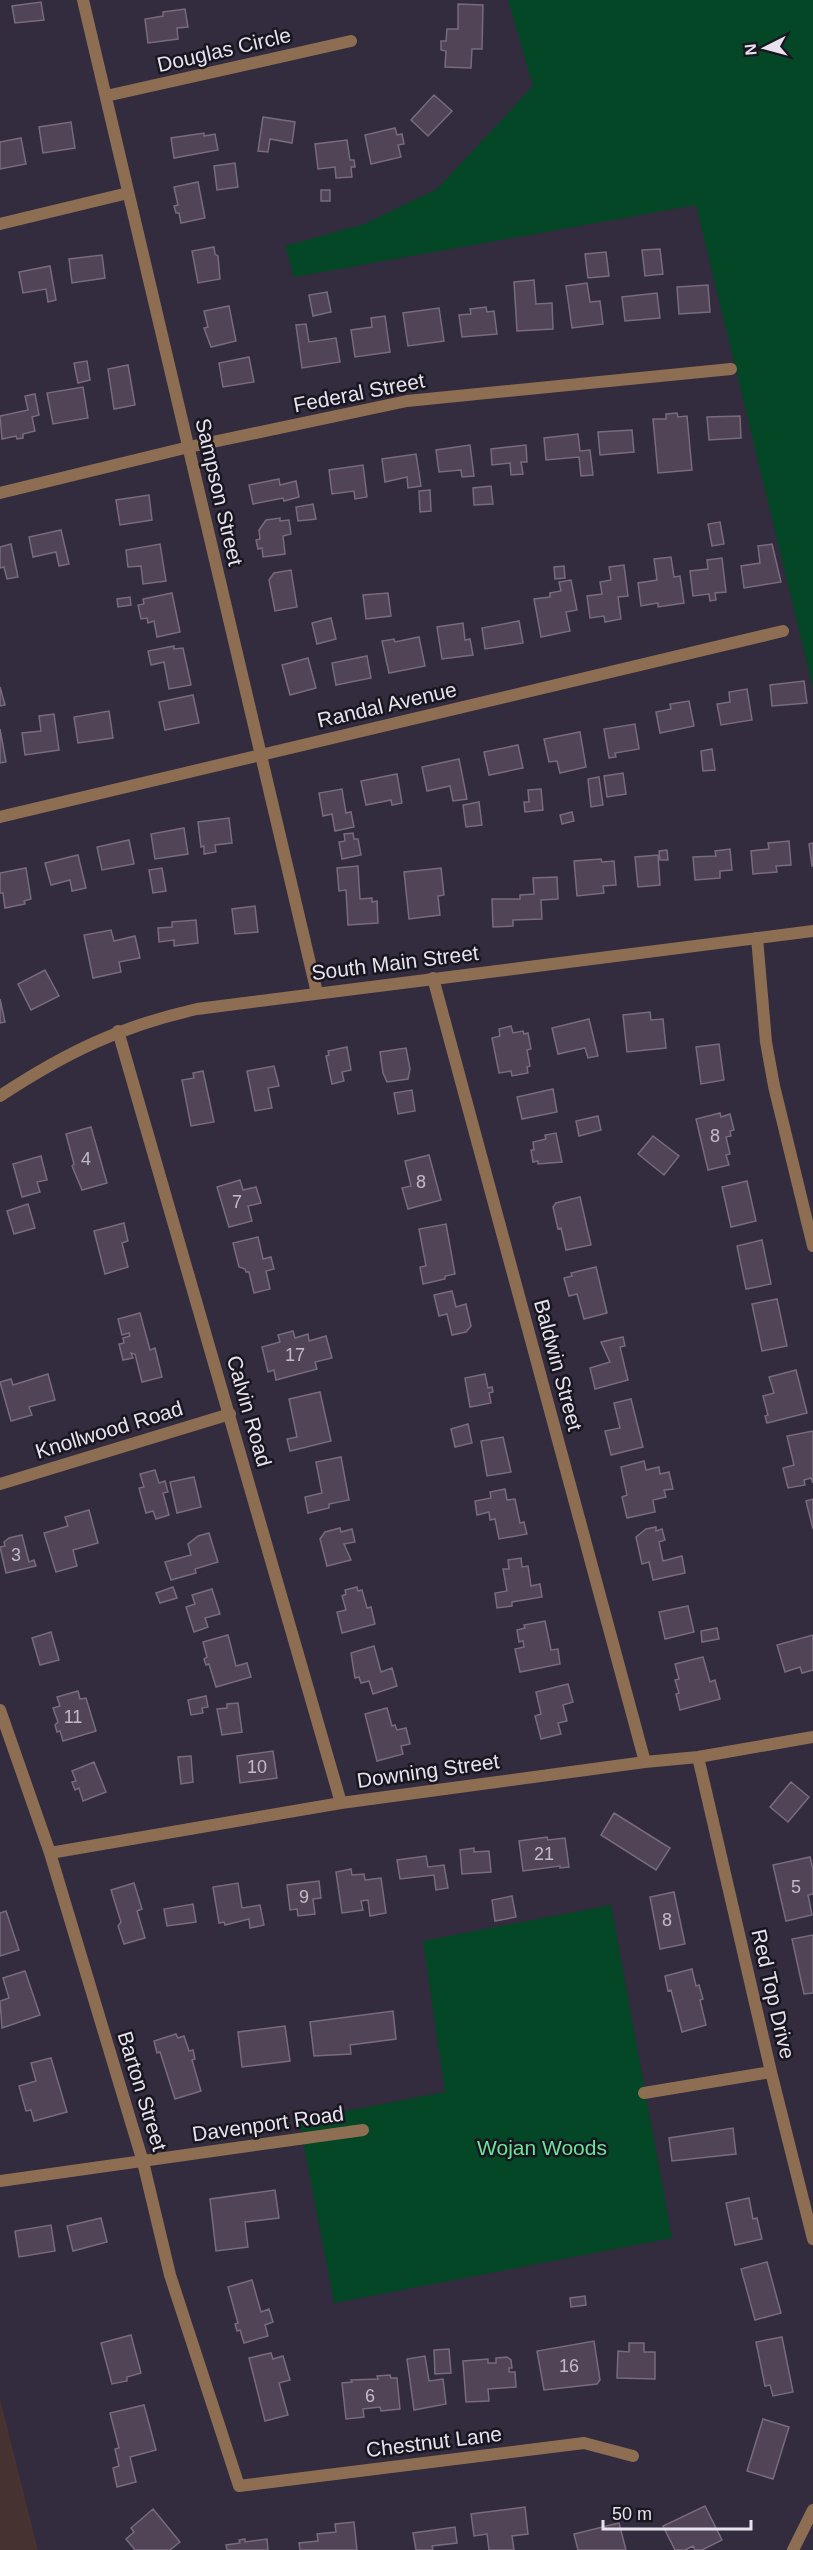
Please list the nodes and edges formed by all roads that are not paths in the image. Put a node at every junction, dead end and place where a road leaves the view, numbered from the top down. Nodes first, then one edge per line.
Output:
1 (83, 0) edge
2 (351, 41) dead end
3 (106, 96) junction
4 (128, 193) junction
5 (0, 224) edge
6 (731, 369) dead end
7 (189, 447) junction
8 (0, 493) edge
9 (783, 631) dead end
10 (260, 756) junction
11 (0, 817) edge
12 (813, 931) edge
13 (756, 938) junction
14 (433, 978) junction
15 (318, 993) junction
16 (118, 1031) junction
17 (0, 1096) edge
18 (813, 1246) edge
19 (230, 1414) junction
20 (0, 1484) edge
21 (0, 1710) edge
22 (813, 1737) edge
23 (698, 1757) junction
24 (645, 1762) junction
25 (341, 1803) junction
26 (50, 1852) junction
27 (771, 2072) junction
28 (644, 2093) dead end
29 (363, 2130) dead end
30 (142, 2162) junction
31 (0, 2181) edge
32 (813, 2239) edge
33 (633, 2456) dead end
34 (239, 2486) joint
35 (813, 2510) edge
36 (793, 2550) edge

1 - 3 street, Sampson Street
2 - 3 street, Douglas Circle
3 - 4 street, Sampson Street
4 - 5 street
4 - 7 street, Sampson Street
6 - 7 street, Federal Street
7 - 8 street, Federal Street
7 - 10 street, Sampson Street
9 - 10 street, Randal Avenue
10 - 11 street, Randal Avenue
10 - 15 street, Sampson Street
12 - 13 street, South Main Street
13 - 14 street, South Main Street
13 - 18 street
14 - 15 street, South Main Street
14 - 24 street, Baldwin Street
15 - 16 street, South Main Street
16 - 17 street, South Main Street
16 - 19 street, Calvin Road
19 - 20 street, Knollwood Road
19 - 25 street, Calvin Road
21 - 26 street, Barton Street
22 - 23 street, Downing Street
23 - 24 street, Downing Street
23 - 27 street, Red Top Drive
24 - 25 street, Downing Street
25 - 26 street, Downing Street
26 - 30 street, Barton Street
27 - 28 street
27 - 32 street, Red Top Drive
29 - 30 street, Davenport Road
30 - 31 street, Davenport Road
30 - 34 street, Barton Street
33 - 34 street, Chestnut Lane
35 - 36 street

